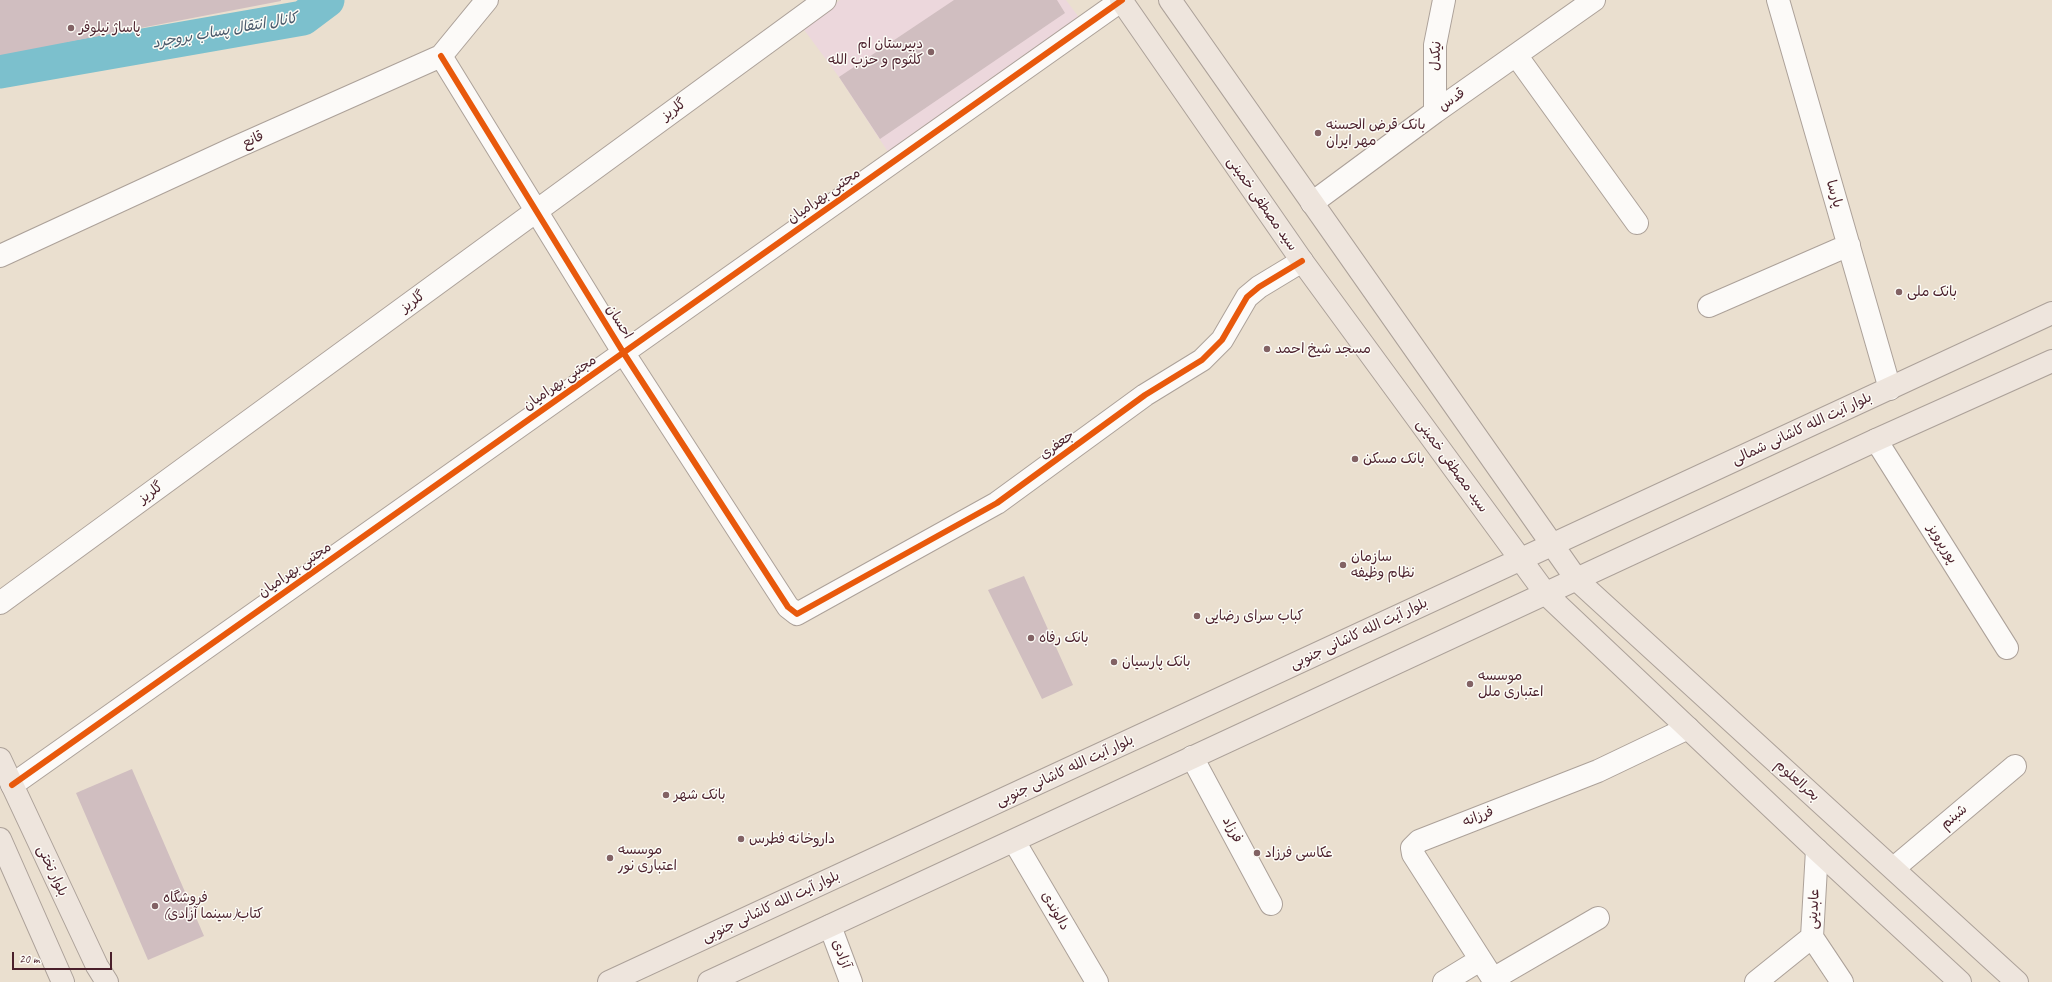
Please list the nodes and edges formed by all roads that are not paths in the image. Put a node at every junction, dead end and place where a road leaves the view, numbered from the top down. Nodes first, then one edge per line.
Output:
1 (487, 0) edge
2 (825, 0) edge
3 (1122, 0) edge
4 (1170, 0) edge
5 (1444, 0) edge
6 (1594, 0) edge
7 (1778, 0) edge
8 (1516, 55) junction
9 (441, 56) junction
10 (1435, 112) junction
11 (1312, 203) junction
12 (536, 211) junction
13 (1638, 223) dead end
14 (1849, 245) junction
15 (0, 256) edge
16 (1302, 260) junction
17 (1709, 306) dead end
18 (2052, 313) edge
19 (623, 352) junction
20 (2052, 361) edge
21 (1890, 389) junction
22 (1876, 440) junction
23 (1552, 545) junction
24 (1520, 559) junction
25 (1577, 580) junction
26 (1546, 594) junction
27 (0, 603) edge
28 (797, 614) joint
29 (2007, 648) dead end
30 (1688, 728) junction
31 (1192, 757) junction
32 (0, 759) edge
33 (2015, 766) dead end
34 (12, 785) junction
35 (0, 840) edge
36 (1014, 840) junction
37 (1817, 850) junction
38 (1894, 868) junction
39 (1271, 904) dead end
40 (1598, 918) dead end
41 (830, 926) junction
42 (1812, 937) junction
43 (1480, 960) junction
44 (63, 982) edge
45 (107, 982) edge
46 (609, 982) edge
47 (709, 982) edge
48 (852, 982) edge
49 (1097, 982) edge
50 (1444, 982) edge
51 (1756, 982) edge
52 (1842, 982) edge
53 (1960, 982) edge
54 (2018, 982) edge

1 - 9 street, قانع
2 - 12 street, گلریز
3 - 16 main road, سید مصطفی خمینی
3 - 19 street, مجتبی بهرامیان
4 - 11 main road
5 - 10 street, نیکدل
6 - 8 street, قدس
7 - 14 street, پارسا
8 - 10 street, قدس
8 - 13 street
9 - 12 street, احسان
9 - 15 street, قانع
10 - 11 street, قدس
11 - 23 main road
12 - 19 street, احسان
12 - 27 street, گلریز
14 - 17 street
14 - 21 street, پارسا
16 - 24 main road, سید مصطفی خمینی
16 - 28 street, جعفری
18 - 21 main road, بلوار آیت الله کاشانی شمالی
19 - 28 street, احسان
19 - 34 street, مجتبی بهرامیان
20 - 22 main road
21 - 23 main road, بلوار آیت الله کاشانی شمالی
22 - 25 main road
22 - 29 street, پورپرویز
23 - 24 main road, بلوار آیت الله کاشانی شمالی
23 - 25 main road, بحرالعلوم
24 - 26 main road, سید مصطفی خمینی
24 - 46 main road, بلوار آیت الله کاشانی جنوبی
25 - 26 main road
25 - 38 main road, بحرالعلوم
26 - 30 main road
26 - 31 main road
30 - 37 main road
30 - 43 street, فرزانه
31 - 36 main road
31 - 39 street, فرزاد
32 - 34 main road, بلوار تختی
33 - 38 street, شبنم
34 - 45 main road, بلوار تختی
35 - 44 main road
36 - 41 main road
36 - 49 street, دالوندی
37 - 42 street, عابدینی
37 - 53 main road
38 - 54 main road, بحرالعلوم
40 - 43 street, فرزانه
41 - 47 main road
41 - 48 street, آزادی
42 - 51 street
42 - 52 street, عابدینی
43 - 50 street

